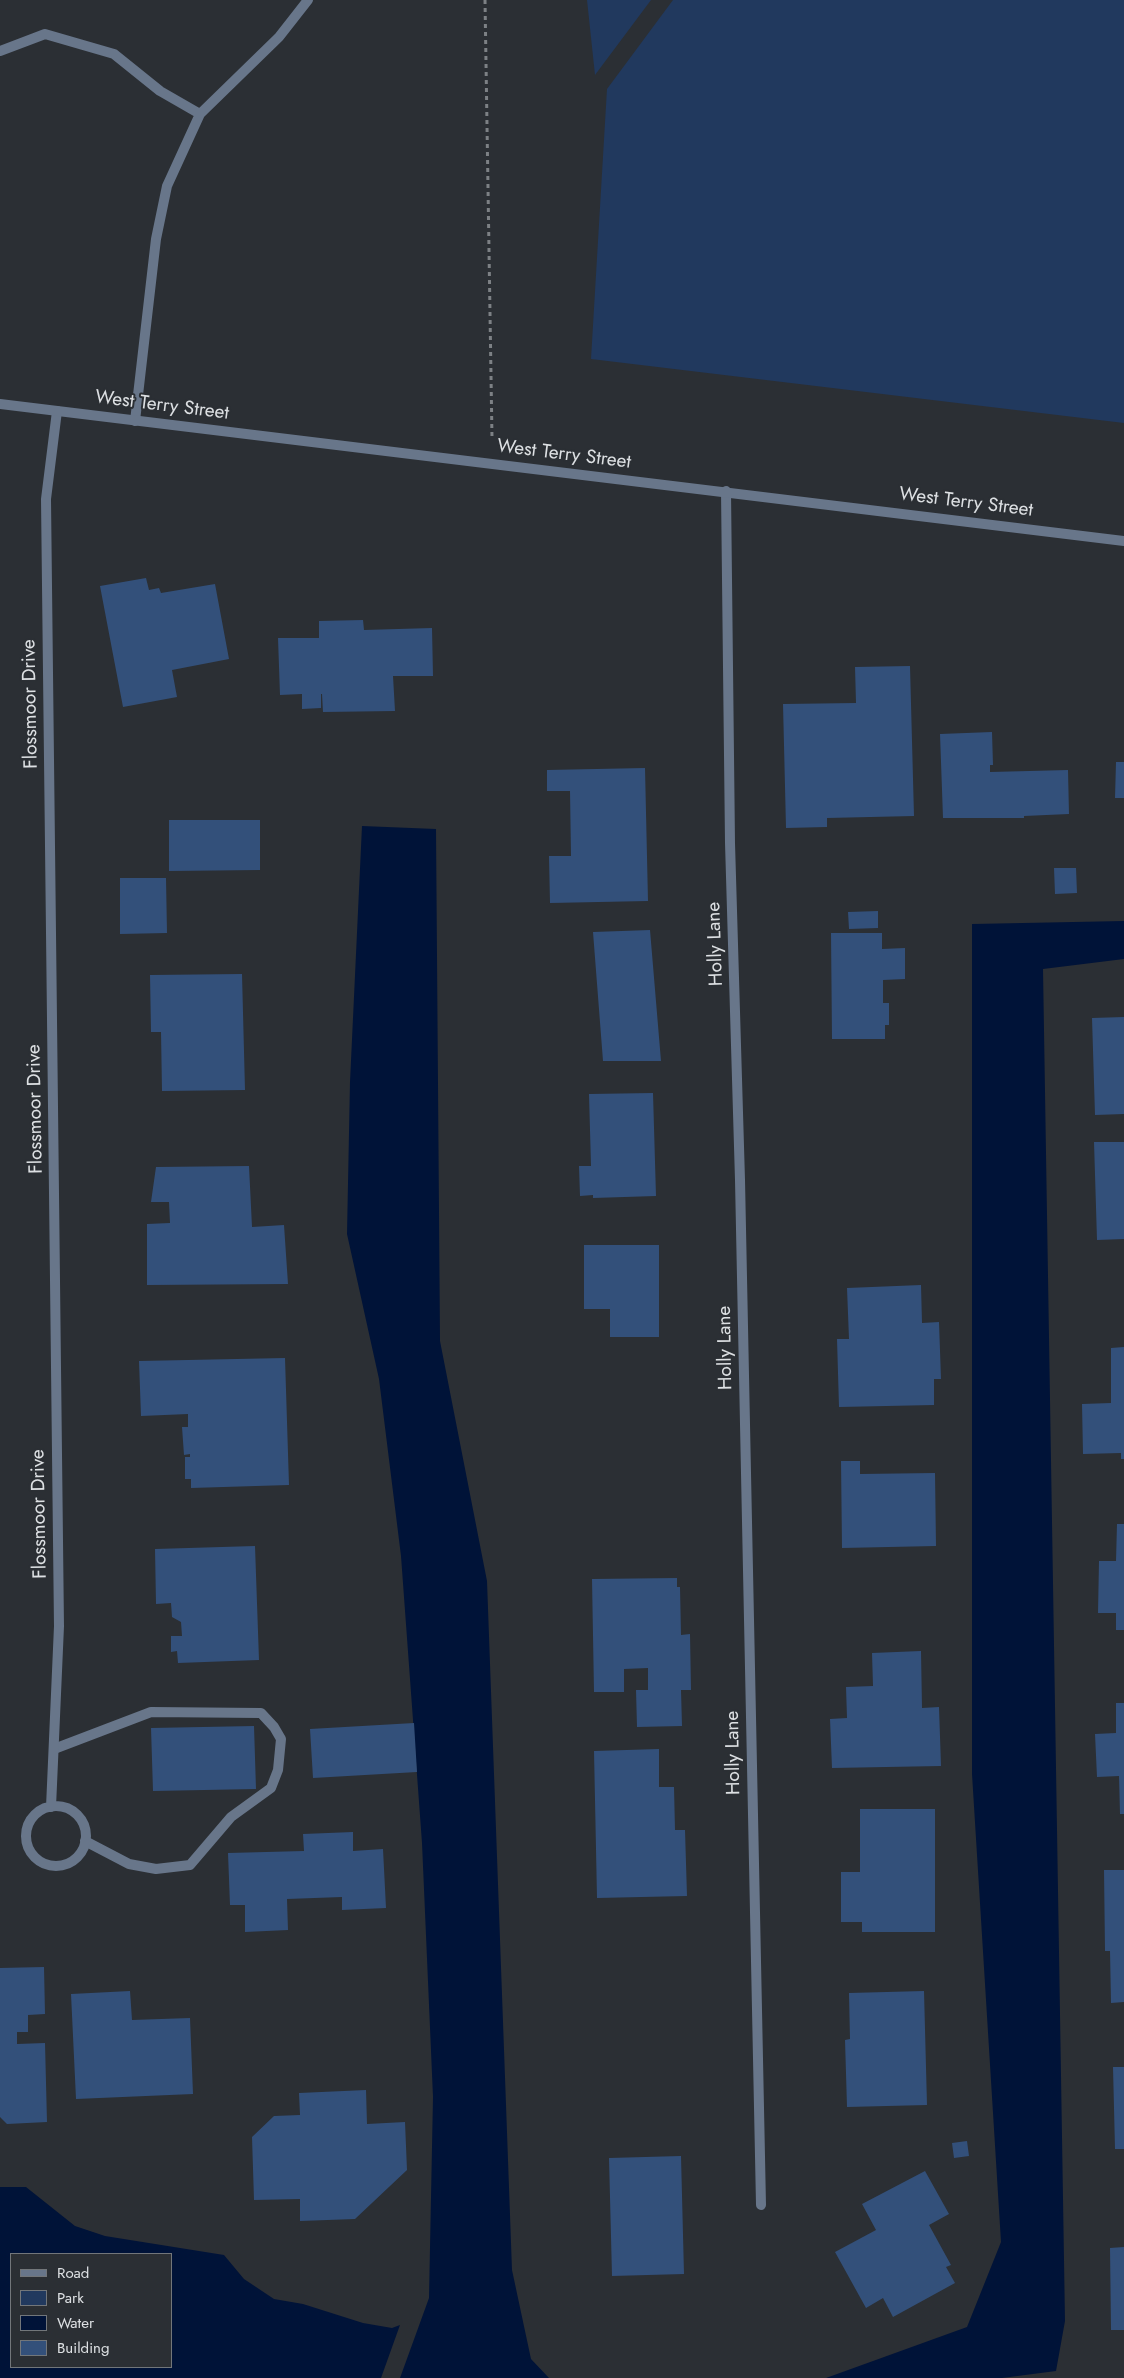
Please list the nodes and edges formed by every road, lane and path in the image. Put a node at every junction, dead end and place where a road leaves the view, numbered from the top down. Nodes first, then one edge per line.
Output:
1 (308, 0) edge
2 (485, 0) edge
3 (0, 51) edge
4 (200, 114) junction
5 (0, 404) edge
6 (58, 411) junction
7 (134, 421) junction
8 (492, 464) junction
9 (726, 491) junction
10 (1124, 541) edge
11 (54, 1749) junction
12 (51, 1807) junction
13 (85, 1841) junction
14 (761, 2205) dead end

1 - 4 street
2 - 8 path
3 - 4 street
4 - 7 street
5 - 6 street, West Terry Street
6 - 7 street, West Terry Street
6 - 11 street, Flossmoor Drive
7 - 8 street, West Terry Street
8 - 9 street, West Terry Street
9 - 10 street, West Terry Street
9 - 14 street, Holly Lane
11 - 12 street, Flossmoor Drive
11 - 13 street
12 - 13 street
12 - 13 street

